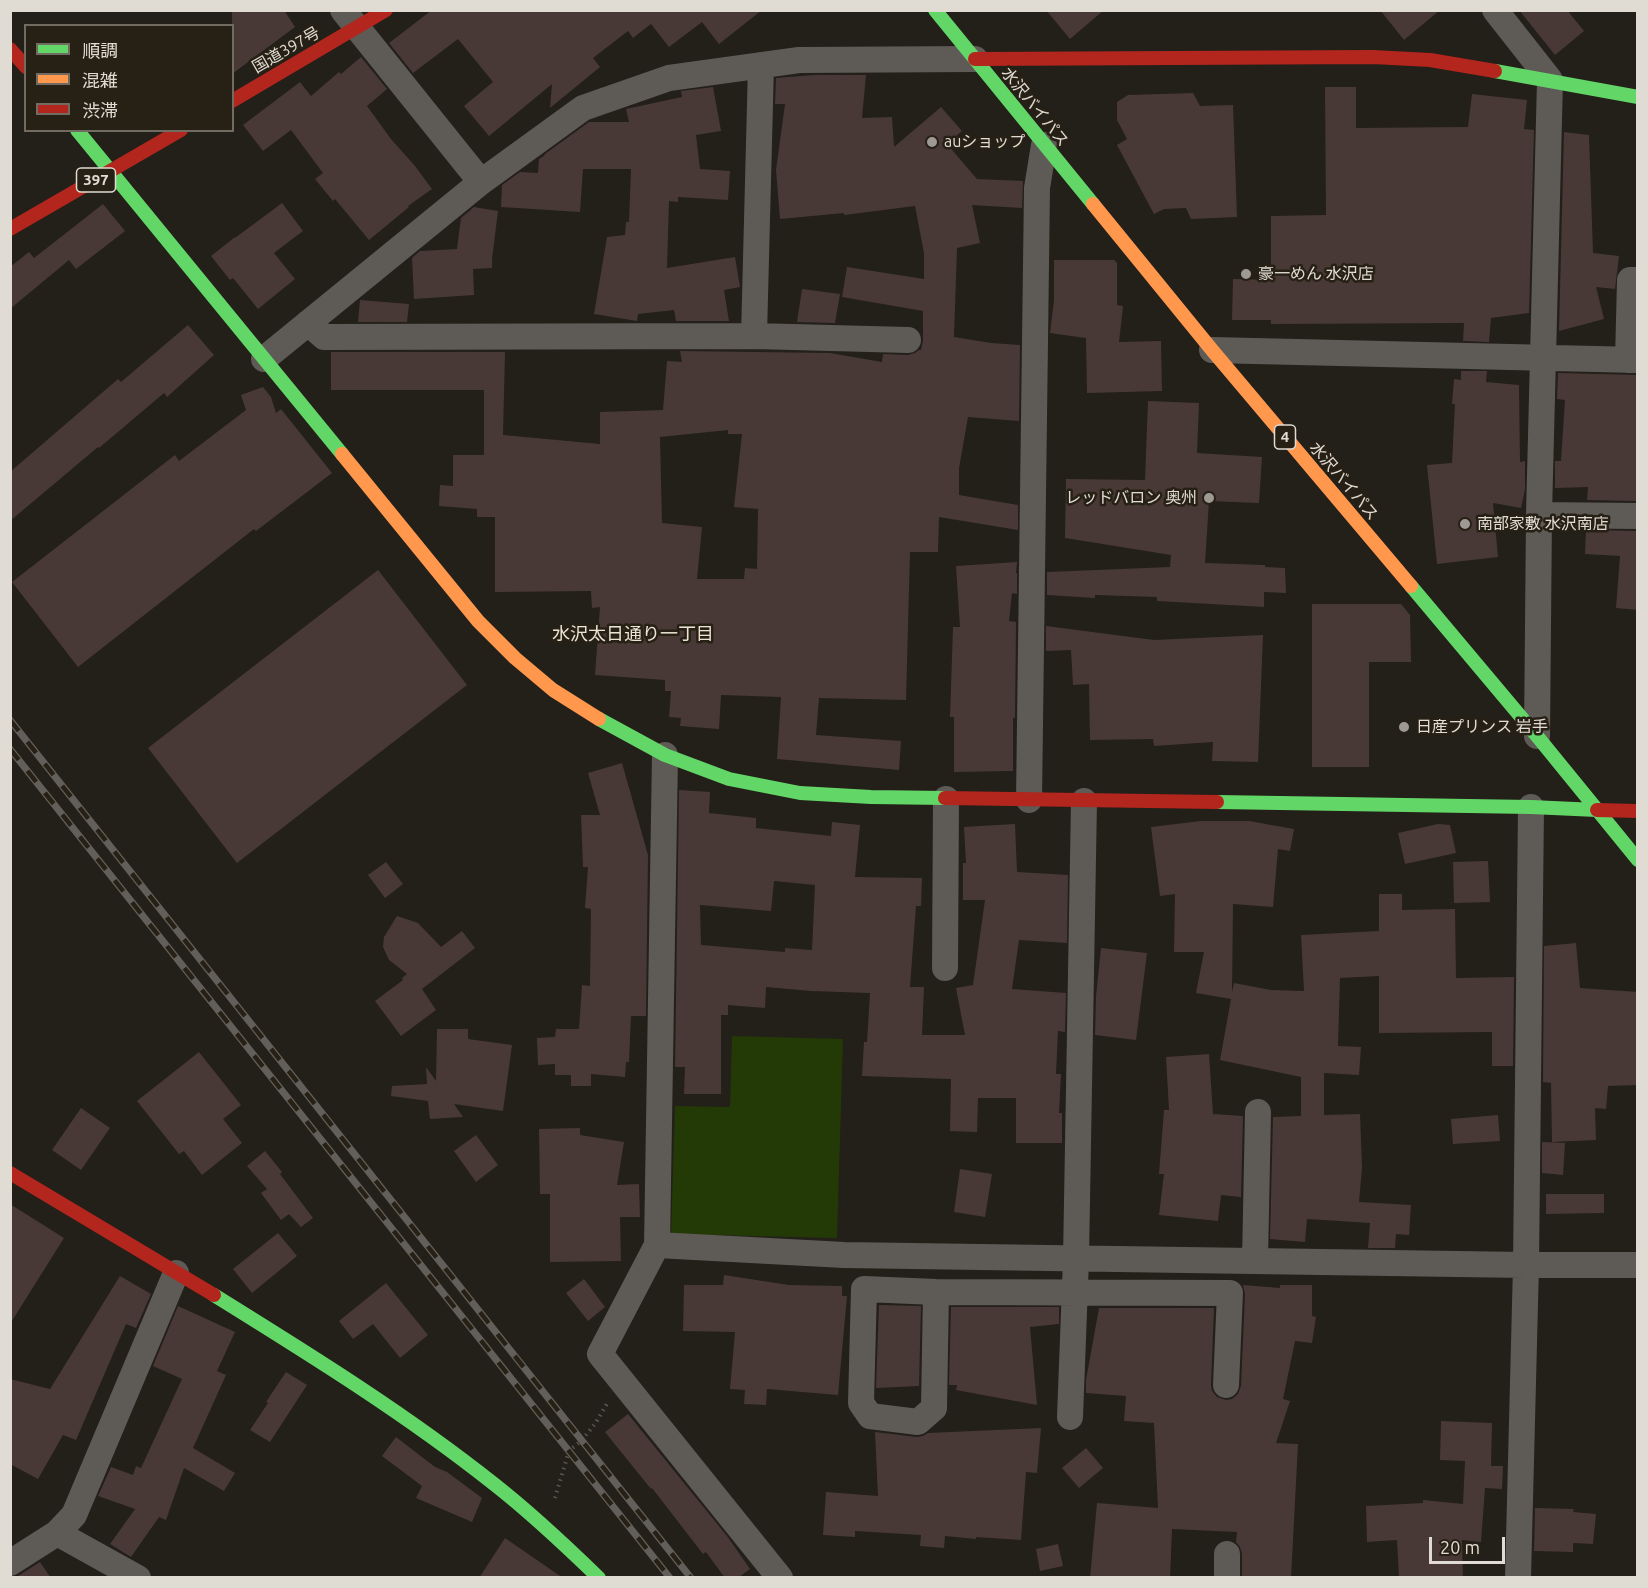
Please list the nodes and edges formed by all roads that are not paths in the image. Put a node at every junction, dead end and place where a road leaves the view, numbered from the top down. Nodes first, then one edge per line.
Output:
1 (386, 10) edge
2 (935, 10) edge
3 (1494, 10) edge
4 (350, 19) edge
5 (10, 49) edge
6 (975, 59) junction
7 (761, 65) junction
8 (24, 66) edge
9 (1550, 80) junction
10 (1638, 97) edge
11 (234, 100) edge
12 (79, 132) edge
13 (178, 132) edge
14 (1044, 145) junction
15 (481, 182) junction
16 (10, 230) edge
17 (1638, 280) edge
18 (308, 324) junction
19 (754, 336) junction
20 (908, 340) dead end
21 (1212, 350) junction
22 (1542, 357) junction
23 (264, 359) junction
24 (1633, 360) edge
25 (1539, 515) junction
26 (1638, 516) edge
27 (1538, 736) junction
28 (665, 755) junction
29 (946, 799) junction
30 (1029, 800) junction
31 (1084, 801) junction
32 (1531, 807) junction
33 (1597, 810) junction
34 (1638, 811) edge
35 (1638, 861) edge
36 (945, 968) dead end
37 (1258, 1112) dead end
38 (10, 1173) edge
39 (657, 1245) junction
40 (1076, 1258) junction
41 (1255, 1261) junction
42 (1526, 1265) junction
43 (1638, 1265) edge
44 (176, 1274) junction
45 (936, 1292) junction
46 (1074, 1292) junction
47 (1226, 1385) dead end
48 (1070, 1418) dead end
49 (57, 1533) junction
50 (10, 1563) edge
51 (138, 1578) edge
52 (599, 1578) edge
53 (780, 1578) edge
54 (1518, 1578) edge

1 - 4 main road, 国道397号
2 - 6 main road, 水沢バイパス / 4
3 - 9 street
4 - 11 main road, 国道397号
4 - 15 street
5 - 8 main road
6 - 7 street
6 - 9 main road
6 - 14 main road, 水沢バイパス / 4
7 - 15 street
7 - 19 street
9 - 10 main road
9 - 22 street
12 - 23 main road
13 - 16 main road, 397
14 - 21 main road, 水沢バイパス / 4
14 - 30 street
15 - 18 street
17 - 24 street
18 - 19 street
18 - 23 street
19 - 20 street
21 - 22 street
21 - 27 main road, 水沢バイパス / 4
22 - 24 street
22 - 25 street
23 - 28 main road
25 - 26 street
25 - 27 street
27 - 33 main road, 水沢バイパス / 4
28 - 29 main road
28 - 39 street
29 - 30 main road
29 - 36 street
30 - 31 main road
31 - 32 main road
31 - 40 street
32 - 33 main road
32 - 42 street
33 - 34 main road
33 - 35 main road, 水沢バイパス / 4
37 - 41 street
38 - 44 main road
39 - 40 street
39 - 53 street
40 - 41 street
40 - 46 street
41 - 42 street
42 - 43 street
42 - 54 street
44 - 49 street
44 - 52 main road
45 - 45 street
45 - 46 street
46 - 47 street
46 - 48 street
49 - 50 street
49 - 51 street

